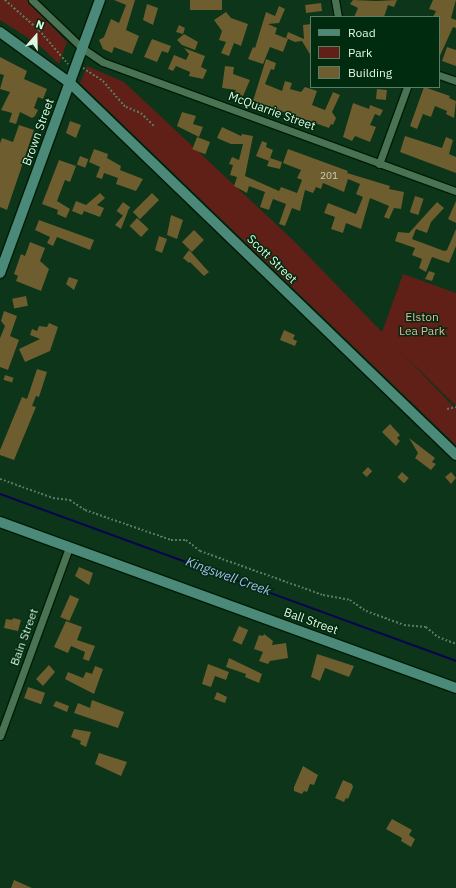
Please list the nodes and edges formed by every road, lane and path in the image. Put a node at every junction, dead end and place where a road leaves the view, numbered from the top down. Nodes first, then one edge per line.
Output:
1 (5, 0) edge
2 (32, 0) edge
3 (100, 0) edge
4 (336, 0) edge
5 (338, 16) edge
6 (0, 32) edge
7 (82, 48) junction
8 (67, 64) dead end
9 (84, 68) dead end
10 (440, 75) edge
11 (456, 81) edge
12 (70, 83) junction
13 (407, 88) edge
14 (155, 127) dead end
15 (380, 164) junction
16 (456, 191) edge
17 (0, 273) edge
18 (456, 407) edge
19 (447, 409) dead end
20 (456, 455) edge
21 (0, 479) edge
22 (0, 522) edge
23 (69, 547) junction
24 (456, 644) edge
25 (456, 688) edge
26 (0, 736) edge

1 - 8 path
2 - 7 street, McQuarrie Street
3 - 7 street, Brown Street
4 - 5 street
6 - 12 street
7 - 12 street, Brown Street
7 - 15 street, McQuarrie Street
9 - 14 path
10 - 11 street
12 - 17 street, Brown Street
12 - 20 street, Scott Street
13 - 15 street
15 - 16 street, McQuarrie Street
18 - 19 path
21 - 24 path
22 - 23 street, Ball Street
23 - 25 street, Ball Street
23 - 26 street, Bain Street

